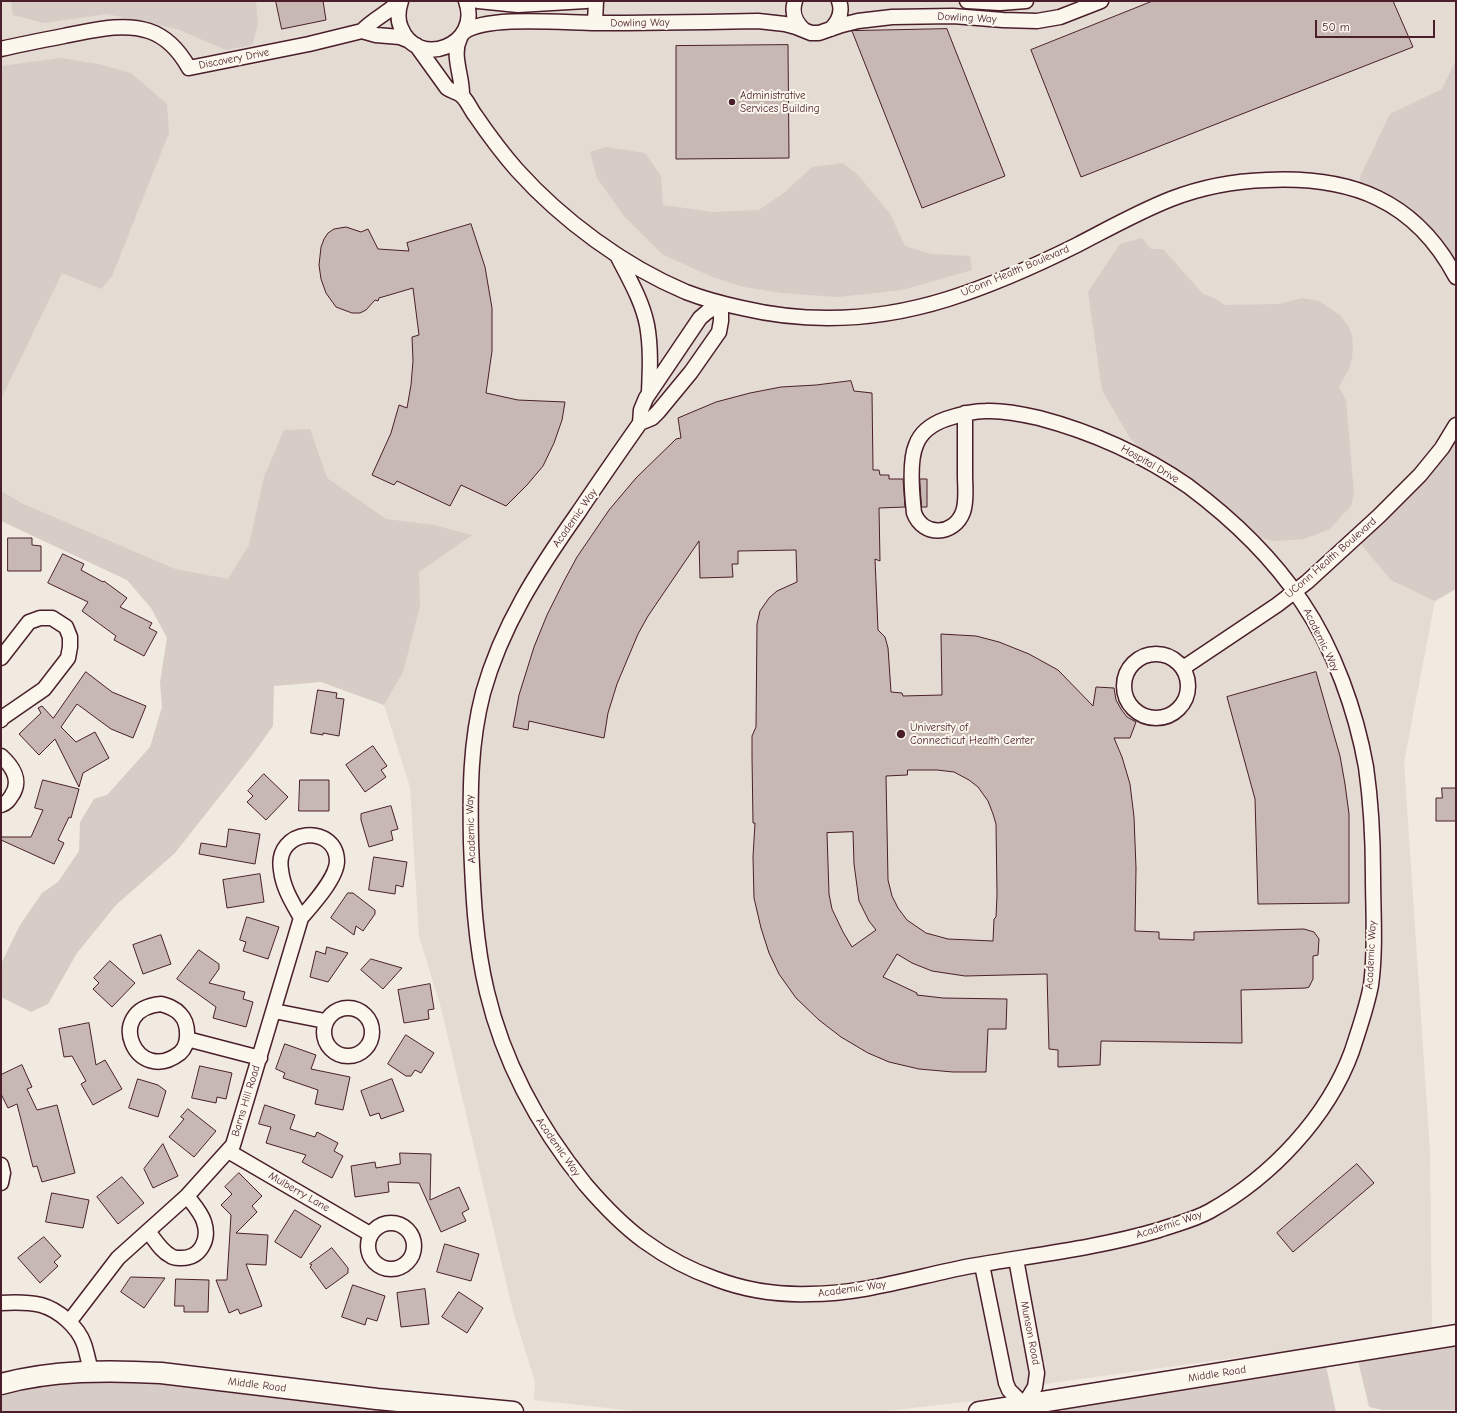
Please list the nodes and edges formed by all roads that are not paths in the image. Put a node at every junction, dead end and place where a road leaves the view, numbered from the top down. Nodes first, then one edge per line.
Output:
1 (400, 1) edge
2 (466, 1) edge
3 (478, 1) edge
4 (586, 1) edge
5 (596, 1) edge
6 (795, 1) edge
7 (839, 1) edge
8 (967, 1) edge
9 (1026, 1) edge
10 (1101, 1) edge
11 (595, 23) junction
12 (831, 29) junction
13 (804, 30) junction
14 (362, 31) junction
15 (462, 35) junction
16 (413, 43) junction
17 (1, 49) edge
18 (462, 96) junction
19 (617, 254) junction
20 (1456, 277) edge
21 (721, 303) junction
22 (649, 392) junction
23 (965, 413) junction
24 (640, 423) junction
25 (1456, 425) edge
26 (1295, 592) junction
27 (1, 658) edge
28 (1183, 668) junction
29 (1, 718) edge
30 (1, 756) edge
31 (1, 805) edge
32 (301, 918) junction
33 (274, 1010) junction
34 (325, 1022) dead end
35 (187, 1038) junction
36 (260, 1058) junction
37 (228, 1151) junction
38 (1, 1165) edge
39 (1, 1182) edge
40 (187, 1196) junction
41 (148, 1231) junction
42 (370, 1234) dead end
43 (1016, 1259) junction
44 (982, 1265) junction
45 (1, 1303) edge
46 (69, 1322) junction
47 (1456, 1335) edge
48 (91, 1372) junction
49 (1, 1384) edge
50 (1024, 1408) edge
51 (513, 1412) edge
52 (979, 1412) edge

1 - 14 street, Discovery Drive
1 - 16 street, UConn Health Boulevard
2 - 15 street
3 - 4 street
5 - 11 street, Dowling Way
6 - 13 street
7 - 12 street
8 - 9 street, Dowling Way
10 - 12 street, Dowling Way
11 - 13 street, Dowling Way
11 - 15 street, Dowling Way
12 - 13 street, Dowling Way
14 - 16 street, Discovery Drive
14 - 17 street, Discovery Drive
15 - 16 street, Dowling Way
15 - 18 street
16 - 18 street, UConn Health Boulevard
18 - 19 street, UConn Health Boulevard
19 - 21 street, UConn Health Boulevard
19 - 22 street, Academic Way
20 - 21 street, UConn Health Boulevard
21 - 22 street, Academic Way
21 - 24 street, Academic Way
22 - 24 street, Academic Way
23 - 23 street, Hospital Drive
23 - 26 street, Hospital Drive
24 - 44 street, Academic Way
25 - 26 street, UConn Health Boulevard
26 - 28 street, UConn Health Boulevard
26 - 43 street, Academic Way
27 - 29 street
28 - 28 street
30 - 31 street
32 - 32 street, Barns Hill Road
32 - 33 street, Barns Hill Road
33 - 34 street
33 - 36 street, Barns Hill Road
35 - 35 street
35 - 36 street
36 - 37 street, Barns Hill Road
37 - 40 street, Barns Hill Road
37 - 42 street, Mulberry Lane
38 - 39 street
40 - 41 street, Barns Hill Road
40 - 41 street
41 - 46 street, Barns Hill Road
43 - 44 street, Academic Way
43 - 50 street, Munson Road
44 - 50 street
45 - 46 street
46 - 48 street
47 - 50 street, Middle Road
48 - 49 street, Middle Road
48 - 51 street, Middle Road
50 - 52 street, Middle Road

